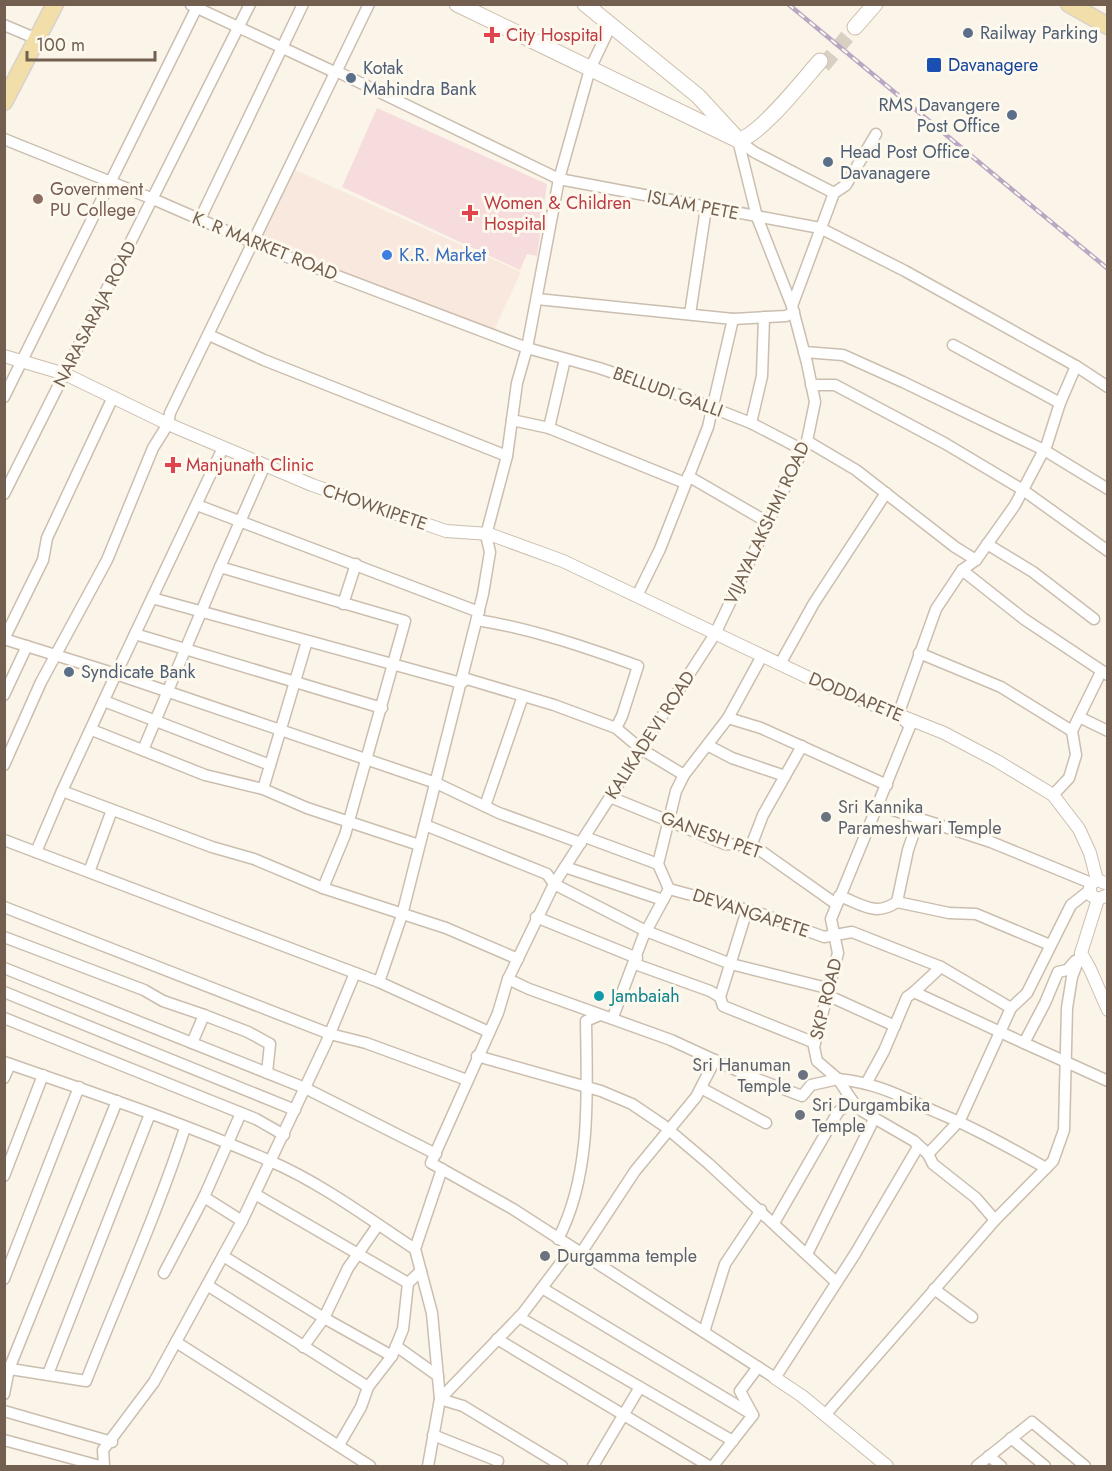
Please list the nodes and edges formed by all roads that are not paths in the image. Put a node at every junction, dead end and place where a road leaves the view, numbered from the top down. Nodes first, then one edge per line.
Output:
1 (55, 4) edge
2 (250, 4) edge
3 (303, 4) edge
4 (369, 4) edge
5 (457, 4) edge
6 (585, 4) edge
7 (873, 4) edge
8 (1069, 4) edge
9 (194, 6) edge
10 (4, 25) edge
11 (611, 25) junction
12 (853, 26) tunnel mouth
13 (1107, 26) edge
14 (239, 27) junction
15 (37, 39) junction
16 (283, 47) junction
17 (822, 64) tunnel mouth
18 (590, 69) junction
19 (335, 72) junction
20 (10, 78) edge
21 (4, 102) edge
22 (876, 134) dead end
23 (4, 139) edge
24 (740, 142) junction
25 (559, 179) junction
26 (112, 182) junction
27 (834, 193) junction
28 (153, 199) junction
29 (706, 208) junction
30 (757, 217) junction
31 (200, 219) junction
32 (820, 228) junction
33 (252, 242) junction
34 (537, 299) junction
35 (793, 309) junction
36 (690, 314) junction
37 (765, 317) junction
38 (733, 319) junction
39 (209, 335) junction
40 (953, 345) dead end
41 (527, 348) junction
42 (804, 352) junction
43 (4, 356) edge
44 (566, 359) junction
45 (23, 362) junction
46 (1076, 366) junction
47 (65, 374) junction
48 (811, 385) junction
49 (1107, 387) edge
50 (4, 397) edge
51 (113, 397) junction
52 (1060, 403) junction
53 (713, 408) junction
54 (512, 420) junction
55 (751, 423) junction
56 (168, 424) junction
57 (549, 428) junction
58 (805, 446) junction
59 (223, 447) junction
60 (1044, 450) junction
61 (507, 456) junction
62 (265, 465) junction
63 (686, 480) junction
64 (1107, 489) edge
65 (1023, 490) junction
66 (4, 494) edge
67 (886, 494) junction
68 (197, 505) junction
69 (242, 522) junction
70 (769, 523) junction
71 (486, 535) junction
72 (987, 544) junction
73 (1107, 551) edge
74 (976, 560) junction
75 (356, 564) junction
76 (220, 567) junction
77 (962, 570) junction
78 (637, 596) junction
79 (152, 598) junction
80 (343, 604) junction
81 (202, 612) junction
82 (478, 616) junction
83 (1094, 619) dead end
84 (135, 634) junction
85 (715, 634) junction
86 (4, 639) edge
87 (306, 641) junction
88 (27, 646) junction
89 (185, 650) junction
90 (919, 653) junction
91 (56, 655) junction
92 (762, 656) junction
93 (393, 664) junction
94 (780, 664) junction
95 (1104, 673) edge
96 (116, 674) junction
97 (294, 682) junction
98 (460, 683) junction
99 (166, 692) junction
100 (4, 695) edge
101 (523, 696) junction
102 (104, 701) junction
103 (382, 708) junction
104 (898, 715) junction
105 (1079, 717) junction
106 (728, 718) junction
107 (154, 722) junction
108 (616, 728) junction
109 (92, 730) junction
110 (281, 731) junction
111 (1072, 731) junction
112 (1107, 731) edge
113 (709, 746) junction
114 (802, 746) junction
115 (641, 749) junction
116 (142, 750) junction
117 (367, 759) junction
118 (4, 765) edge
119 (270, 765) junction
120 (684, 775) junction
121 (785, 776) junction
122 (436, 783) junction
123 (886, 785) junction
124 (263, 789) junction
125 (62, 791) junction
126 (1053, 795) junction
127 (610, 797) junction
128 (878, 805) junction
129 (485, 806) junction
130 (112, 810) junction
131 (919, 818) junction
132 (669, 821) junction
133 (348, 822) junction
134 (425, 825) junction
135 (4, 840) edge
136 (583, 840) junction
137 (419, 845) junction
138 (751, 846) junction
139 (36, 852) junction
140 (658, 864) junction
141 (565, 867) junction
142 (89, 872) junction
143 (554, 884) junction
144 (323, 888) junction
145 (1098, 888) edge
146 (669, 889) junction
147 (663, 900) junction
148 (838, 900) junction
149 (897, 902) junction
150 (4, 907) edge
151 (747, 910) junction
152 (402, 915) junction
153 (536, 917) junction
154 (646, 931) junction
155 (4, 936) edge
156 (834, 937) junction
157 (1050, 945) junction
158 (1080, 953) junction
159 (518, 958) junction
160 (636, 961) junction
161 (731, 964) junction
162 (941, 967) junction
163 (4, 968) edge
164 (355, 973) junction
165 (508, 979) junction
166 (379, 982) junction
167 (4, 992) edge
168 (830, 992) junction
169 (914, 992) junction
170 (720, 997) junction
171 (1011, 1008) junction
172 (1107, 1010) edge
173 (204, 1015) junction
174 (600, 1015) junction
175 (613, 1017) junction
176 (4, 1018) edge
177 (894, 1026) junction
178 (489, 1032) junction
179 (330, 1034) junction
180 (999, 1034) junction
181 (192, 1043) junction
182 (815, 1043) junction
183 (1024, 1043) junction
184 (477, 1056) junction
185 (715, 1060) junction
186 (7, 1063) edge
187 (1065, 1063) junction
188 (267, 1073) junction
189 (43, 1075) junction
190 (4, 1078) edge
191 (838, 1079) junction
192 (467, 1080) junction
193 (1107, 1081) edge
194 (867, 1082) junction
195 (79, 1087) junction
196 (305, 1088) junction
197 (586, 1088) junction
198 (701, 1088) junction
199 (852, 1100) junction
200 (117, 1101) junction
201 (295, 1110) junction
202 (241, 1113) junction
203 (150, 1114) junction
204 (874, 1119) junction
205 (960, 1120) junction
206 (766, 1123) dead end
207 (185, 1128) junction
208 (669, 1130) junction
209 (284, 1135) junction
210 (228, 1144) junction
211 (918, 1147) junction
212 (436, 1154) junction
213 (928, 1154) junction
214 (272, 1161) junction
215 (1046, 1168) junction
216 (442, 1169) junction
217 (4, 1176) edge
218 (255, 1194) junction
219 (204, 1197) junction
220 (761, 1210) junction
221 (995, 1220) junction
222 (242, 1221) junction
223 (774, 1222) junction
224 (378, 1225) junction
225 (558, 1239) junction
226 (414, 1249) junction
227 (576, 1250) junction
228 (359, 1254) junction
229 (807, 1254) junction
230 (224, 1256) junction
231 (421, 1271) junction
232 (164, 1273) dead end
233 (4, 1279) edge
234 (836, 1282) junction
235 (408, 1283) junction
236 (207, 1285) junction
237 (542, 1288) junction
238 (934, 1289) junction
239 (519, 1317) junction
240 (972, 1317) dead end
241 (324, 1318) junction
242 (704, 1332) junction
243 (497, 1339) junction
244 (176, 1342) junction
245 (303, 1347) junction
246 (394, 1351) junction
247 (758, 1367) junction
248 (7, 1369) edge
249 (48, 1374) junction
250 (438, 1376) junction
251 (775, 1378) junction
252 (368, 1387) junction
253 (640, 1387) junction
254 (4, 1394) edge
255 (440, 1399) junction
256 (4, 1411) edge
257 (624, 1415) junction
258 (825, 1415) junction
259 (753, 1416) junction
260 (433, 1435) junction
261 (1011, 1438) junction
262 (4, 1440) edge
263 (733, 1441) junction
264 (112, 1442) junction
265 (339, 1445) junction
266 (989, 1456) junction
267 (498, 1461) dead end
268 (430, 1466) edge
269 (102, 1467) edge
270 (370, 1467) edge
271 (562, 1467) edge
272 (593, 1467) edge
273 (711, 1467) edge
274 (887, 1467) edge
275 (977, 1467) edge
276 (1001, 1467) edge
277 (1045, 1467) edge
278 (1084, 1467) edge

1 - 15 main road
2 - 14 street, NARASARAJA ROAD
3 - 16 street
4 - 19 street
5 - 18 main road
6 - 11 main road
7 - 12 main road
8 - 13 main road
9 - 14 street, ISLAM PETE
9 - 26 street
10 - 15 street
11 - 18 street
11 - 24 main road
14 - 16 street, ISLAM PETE
14 - 28 street, NARASARAJA ROAD
15 - 20 main road
16 - 19 street, ISLAM PETE
16 - 31 street
17 - 24 main road
18 - 24 main road
18 - 25 street
19 - 25 street, ISLAM PETE
19 - 33 street
20 - 21 main road
22 - 27 street
23 - 26 street, K. R MARKET ROAD
24 - 27 street
24 - 30 street, VIJAYALAKSHMI ROAD
25 - 29 street, ISLAM PETE
25 - 34 street
26 - 28 street, K. R MARKET ROAD
26 - 45 street
27 - 32 street
28 - 31 street, K. R MARKET ROAD
28 - 47 street, NARASARAJA ROAD
29 - 30 street, ISLAM PETE
29 - 36 street
30 - 32 street, ISLAM PETE
30 - 35 street, VIJAYALAKSHMI ROAD
31 - 33 street, K. R MARKET ROAD
32 - 35 street
32 - 46 street, ISLAM PETE
33 - 39 street
33 - 41 street, K. R MARKET ROAD
34 - 36 street
34 - 41 street
35 - 37 street
35 - 42 street, VIJAYALAKSHMI ROAD
36 - 38 street
37 - 38 street
37 - 55 street
38 - 53 street
39 - 56 street
39 - 61 street
40 - 52 street
41 - 44 street, BELLUDI GALLI
41 - 54 street
42 - 48 street, VIJAYALAKSHMI ROAD
42 - 60 street
43 - 45 street, CHOWKIPETE
44 - 53 street, BELLUDI GALLI
44 - 57 street
45 - 47 street, CHOWKIPETE
45 - 50 street
46 - 49 street, ISLAM PETE
46 - 52 street
47 - 51 street, CHOWKIPETE
47 - 66 street, NARASARAJA ROAD
48 - 58 street, VIJAYALAKSHMI ROAD
48 - 65 street
51 - 56 street, CHOWKIPETE
51 - 86 street
52 - 60 street
53 - 55 street, BELLUDI GALLI
53 - 63 street
54 - 57 street
54 - 61 street
55 - 58 street, BELLUDI GALLI
56 - 59 street, CHOWKIPETE
56 - 91 street
57 - 63 street
58 - 67 street, BELLUDI GALLI
58 - 70 street, VIJAYALAKSHMI ROAD
59 - 62 street, CHOWKIPETE
59 - 68 street
60 - 64 street
60 - 65 street
61 - 71 street
62 - 69 street
62 - 71 street, CHOWKIPETE
63 - 70 street
63 - 78 street
65 - 72 street
65 - 73 street
67 - 74 street, BELLUDI GALLI
67 - 94 street
68 - 69 street
68 - 79 street
69 - 75 street
69 - 76 street
70 - 85 street, VIJAYALAKSHMI ROAD
71 - 78 street, CHOWKIPETE
71 - 82 street
72 - 74 street
72 - 83 street
74 - 77 street
75 - 80 street
75 - 82 street
76 - 80 street
76 - 81 street
77 - 90 street
77 - 95 street
78 - 85 street, CHOWKIPETE
79 - 81 street
79 - 84 street
80 - 93 street
81 - 87 street
81 - 89 street
82 - 98 street
82 - 108 street
84 - 89 street
84 - 96 street
85 - 92 street, DODDAPETE
85 - 115 street, KALIKADEVI ROAD
86 - 88 street
87 - 93 street
87 - 97 street
88 - 91 street
88 - 100 street
89 - 97 street
89 - 99 street
90 - 104 street
90 - 111 street
91 - 96 street
91 - 118 street
92 - 94 street, DODDAPETE
92 - 106 street
93 - 98 street
93 - 103 street
94 - 104 street, DODDAPETE
95 - 105 street
96 - 99 street
96 - 102 street
97 - 103 street
97 - 110 street
98 - 101 street
98 - 122 street
99 - 107 street
99 - 110 street
101 - 108 street
101 - 129 street
102 - 107 street
102 - 109 street
103 - 117 street
104 - 123 street, SKP ROAD
104 - 126 street, DODDAPETE
105 - 111 street
105 - 112 street
106 - 113 street
106 - 114 street
107 - 116 street
107 - 119 street
108 - 115 street
109 - 116 street
109 - 125 street
110 - 117 street
110 - 119 street
111 - 126 street
113 - 120 street
113 - 121 street
114 - 121 street
114 - 123 street
115 - 120 street
115 - 127 street, KALIKADEVI ROAD
116 - 124 street
117 - 122 street
117 - 133 street
119 - 124 street
120 - 132 street
121 - 138 street
122 - 129 street
122 - 134 street
123 - 128 street, SKP ROAD
124 - 133 street
125 - 130 street
125 - 139 street
126 - 145 street
127 - 132 street, GANESH PET
127 - 136 street, KALIKADEVI ROAD
128 - 131 street
128 - 148 street, SKP ROAD
129 - 136 street
130 - 142 street
130 - 144 street
131 - 145 street
131 - 149 street
132 - 138 street, GANESH PET
132 - 140 street
133 - 137 street
133 - 144 street
134 - 137 street
134 - 143 street
135 - 139 street
136 - 140 street
136 - 141 street, KALIKADEVI ROAD
137 - 152 street
138 - 148 street, GANESH PET
139 - 142 street
140 - 146 street
141 - 143 street, KALIKADEVI ROAD
141 - 147 street
142 - 164 street
143 - 153 street, KALIKADEVI ROAD
143 - 154 street
144 - 152 street
145 - 157 street
145 - 158 street
146 - 147 street
146 - 151 street, DEVANGAPETE
147 - 154 street
148 - 149 street, GANESH PET
148 - 156 street, SKP ROAD
149 - 157 street
150 - 179 street
151 - 156 street, DEVANGAPETE
151 - 161 street
152 - 159 street
152 - 166 street
153 - 159 street, KALIKADEVI ROAD
153 - 160 street
154 - 160 street
154 - 161 street
155 - 173 street
156 - 162 street, DEVANGAPETE
156 - 168 street, SKP ROAD
157 - 171 street
158 - 172 street
158 - 183 street
158 - 187 street
159 - 165 street, KALIKADEVI ROAD
160 - 170 street
160 - 175 street
161 - 168 street
161 - 170 street
162 - 169 street
162 - 171 street, DEVANGAPETE
163 - 181 street
164 - 166 street
164 - 179 street
165 - 174 street
165 - 178 street, KALIKADEVI ROAD
166 - 178 street
167 - 201 street
168 - 177 street
168 - 182 street, SKP ROAD
169 - 177 street
169 - 180 street
170 - 182 street
171 - 180 street
173 - 181 street
173 - 188 street
174 - 175 street
174 - 197 street
175 - 185 street
176 - 202 street
177 - 194 street
178 - 184 street, KALIKADEVI ROAD
179 - 192 street
179 - 196 street
180 - 183 street
180 - 205 street
181 - 188 street
182 - 191 street, SKP ROAD
183 - 187 street
184 - 192 street, KALIKADEVI ROAD
184 - 197 street
185 - 191 street
185 - 198 street
186 - 189 street
186 - 190 street
187 - 193 street
187 - 215 street
188 - 196 street
189 - 195 street
189 - 217 street
191 - 194 street
191 - 199 street, SKP ROAD
192 - 212 street, KALIKADEVI ROAD
194 - 205 street
195 - 200 street
195 - 233 street
196 - 201 street
196 - 212 street
197 - 208 street
197 - 225 street
198 - 206 street
198 - 208 street
199 - 204 street, SKP ROAD
199 - 223 street
200 - 203 street
200 - 248 street
201 - 209 street
202 - 209 street
202 - 210 street
203 - 207 street
203 - 249 street
204 - 211 street, SKP ROAD
204 - 229 street
205 - 213 street
205 - 215 street
207 - 210 street
207 - 249 street
208 - 220 street
208 - 227 street
209 - 214 street
210 - 214 street
210 - 219 street
211 - 213 street, SKP ROAD
211 - 234 street
212 - 216 street
213 - 221 street, SKP ROAD
214 - 218 street
214 - 224 street
215 - 221 street
216 - 225 street
216 - 226 street
218 - 222 street
218 - 228 street
219 - 222 street
219 - 232 street
220 - 223 street
220 - 242 street
221 - 238 street
222 - 230 street
223 - 229 street
224 - 226 street
224 - 228 street
225 - 227 street
226 - 231 street
227 - 237 street
227 - 242 street
228 - 235 street
228 - 241 street
229 - 234 street
230 - 236 street
230 - 241 street
231 - 235 street
231 - 250 street
234 - 251 street
235 - 246 street
236 - 244 street
236 - 245 street
237 - 239 street
237 - 259 street
238 - 240 street
238 - 258 street
239 - 243 street
239 - 253 street
241 - 245 street
241 - 246 street
242 - 247 street
243 - 255 street
243 - 257 street
244 - 264 street
244 - 265 street
245 - 252 street
246 - 250 street
246 - 252 street
247 - 251 street
247 - 259 street
248 - 249 street
248 - 254 street
250 - 255 street
251 - 258 street
252 - 265 street
253 - 257 street
253 - 263 street
255 - 260 street
255 - 271 street
256 - 264 street
257 - 272 street
257 - 273 street
258 - 274 street
259 - 263 street
260 - 267 street
260 - 268 street
261 - 266 street
261 - 277 street
261 - 278 street
262 - 269 street
263 - 273 street
264 - 269 street
265 - 270 street
266 - 275 street
266 - 276 street

